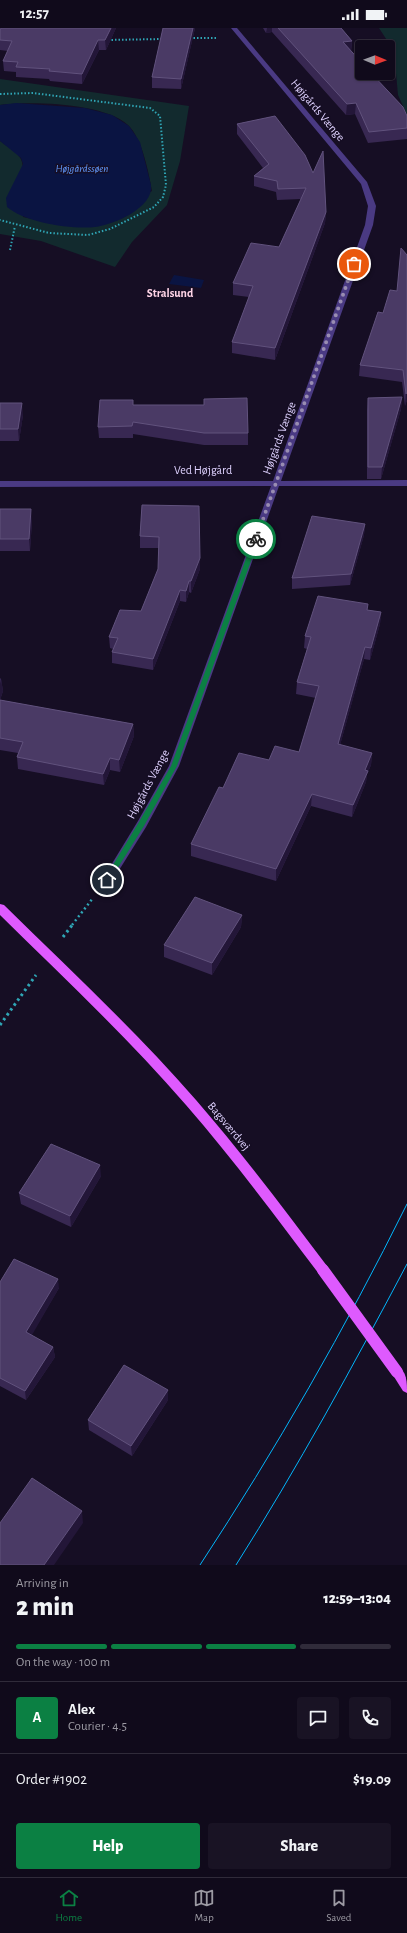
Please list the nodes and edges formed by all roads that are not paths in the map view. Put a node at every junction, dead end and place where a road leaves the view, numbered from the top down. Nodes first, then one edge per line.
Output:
1 (234, 28) edge
2 (277, 482) junction
3 (407, 483) edge
4 (0, 484) edge
5 (107, 880) road end
6 (0, 908) edge
7 (407, 1387) edge

1 - 2 street, Højgårds Vænge
2 - 3 street, Ved Højgård
2 - 4 street, Ved Højgård
2 - 5 street, Højgårds Vænge
6 - 7 main road, Bagsværdvej, bridge

